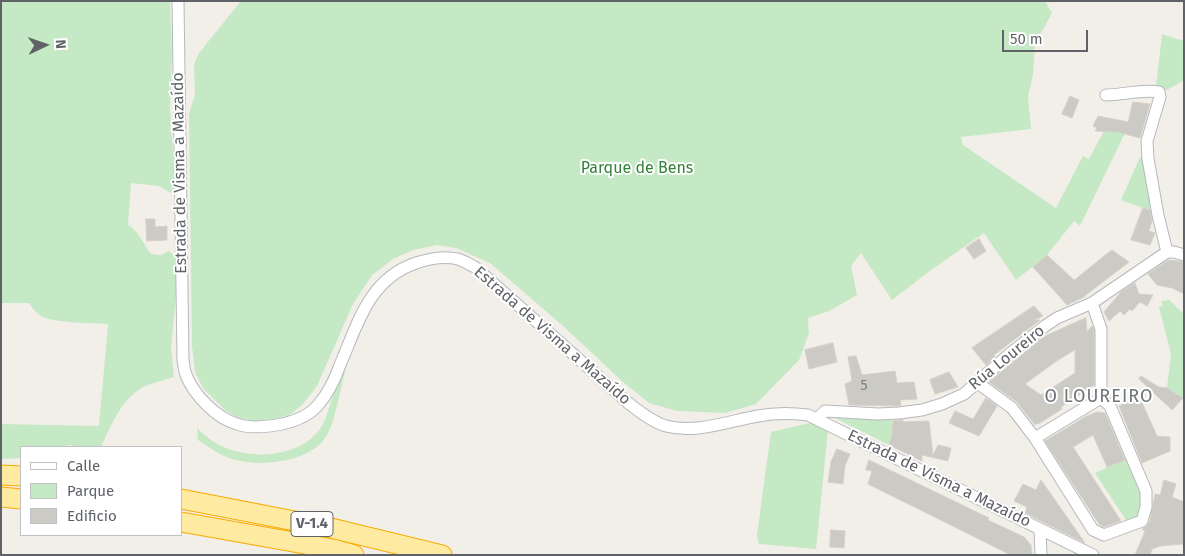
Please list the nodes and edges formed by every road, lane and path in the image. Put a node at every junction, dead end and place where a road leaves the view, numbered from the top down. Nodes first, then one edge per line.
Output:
1 (178, 1) edge
2 (1106, 95) dead end
3 (1167, 252) junction
4 (1184, 255) edge
5 (1092, 303) junction
6 (978, 383) junction
7 (1101, 398) junction
8 (817, 419) junction
9 (1035, 438) junction
10 (1, 475) edge
11 (20, 476) edge
12 (1, 497) edge
13 (20, 499) edge
14 (182, 499) edge
15 (182, 522) edge
16 (1040, 529) junction
17 (1092, 530) junction
18 (1088, 552) edge
19 (354, 555) edge
20 (442, 555) edge
21 (1041, 555) edge

1 - 8 street, Estrada de Visma a Mazaído
2 - 3 street
3 - 4 street
3 - 5 street, Rúa Loureiro
5 - 6 street, Rúa Loureiro
5 - 7 street
6 - 8 street, Rúa Loureiro
6 - 9 street
7 - 9 street
7 - 17 street
8 - 16 street, Estrada de Visma a Mazaído
9 - 17 street
10 - 11 highway
12 - 13 highway
14 - 20 highway, V-1.4
15 - 19 highway, V-1.4
16 - 18 street, Estrada de Visma a Mazaído
16 - 21 street
17 - 18 street

